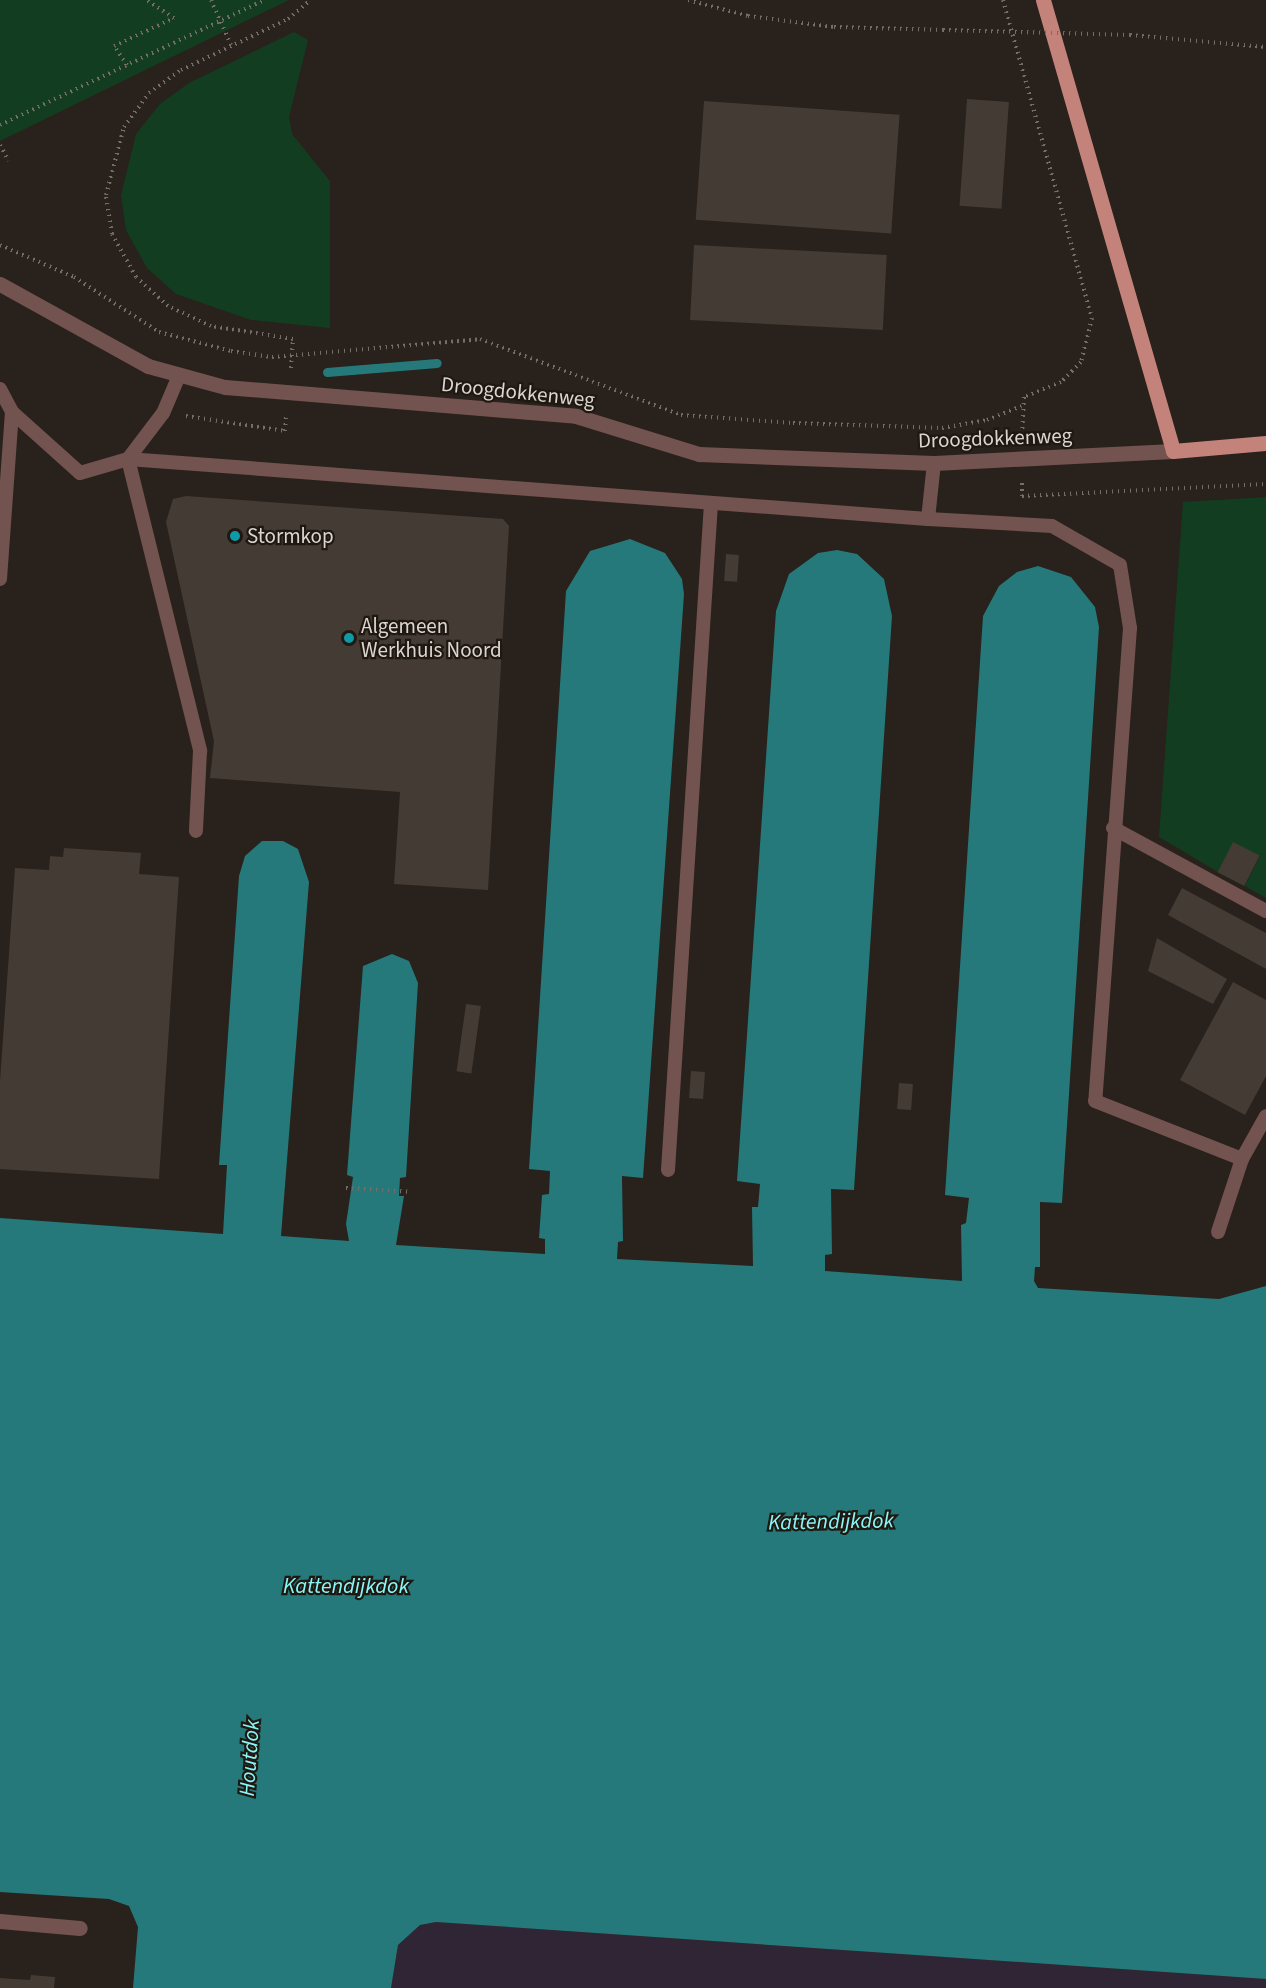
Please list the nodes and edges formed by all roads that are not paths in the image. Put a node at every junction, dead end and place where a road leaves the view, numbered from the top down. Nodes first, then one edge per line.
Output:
1 (1043, 0) edge
2 (0, 284) edge
3 (178, 378) junction
4 (0, 389) edge
5 (12, 412) junction
6 (1266, 443) edge
7 (1173, 451) junction
8 (128, 459) junction
9 (934, 463) junction
10 (711, 504) junction
11 (928, 519) junction
12 (0, 579) edge
13 (1113, 828) junction
14 (196, 831) dead end
15 (1266, 911) edge
16 (1266, 1116) edge
17 (1242, 1160) junction
18 (668, 1170) dead end
19 (1218, 1232) dead end
20 (0, 1921) edge
21 (80, 1928) dead end

1 - 7 main road
2 - 3 street, Droogdokkenweg
3 - 8 lane
3 - 9 street, Droogdokkenweg
4 - 5 lane
5 - 8 lane
5 - 12 lane
6 - 7 main road, Droogdokkenweg
7 - 9 street, Droogdokkenweg
8 - 10 lane
8 - 14 lane
9 - 11 lane
10 - 11 lane
10 - 18 lane
11 - 13 lane
13 - 15 lane
13 - 17 lane
16 - 17 lane
17 - 19 lane
20 - 21 street

